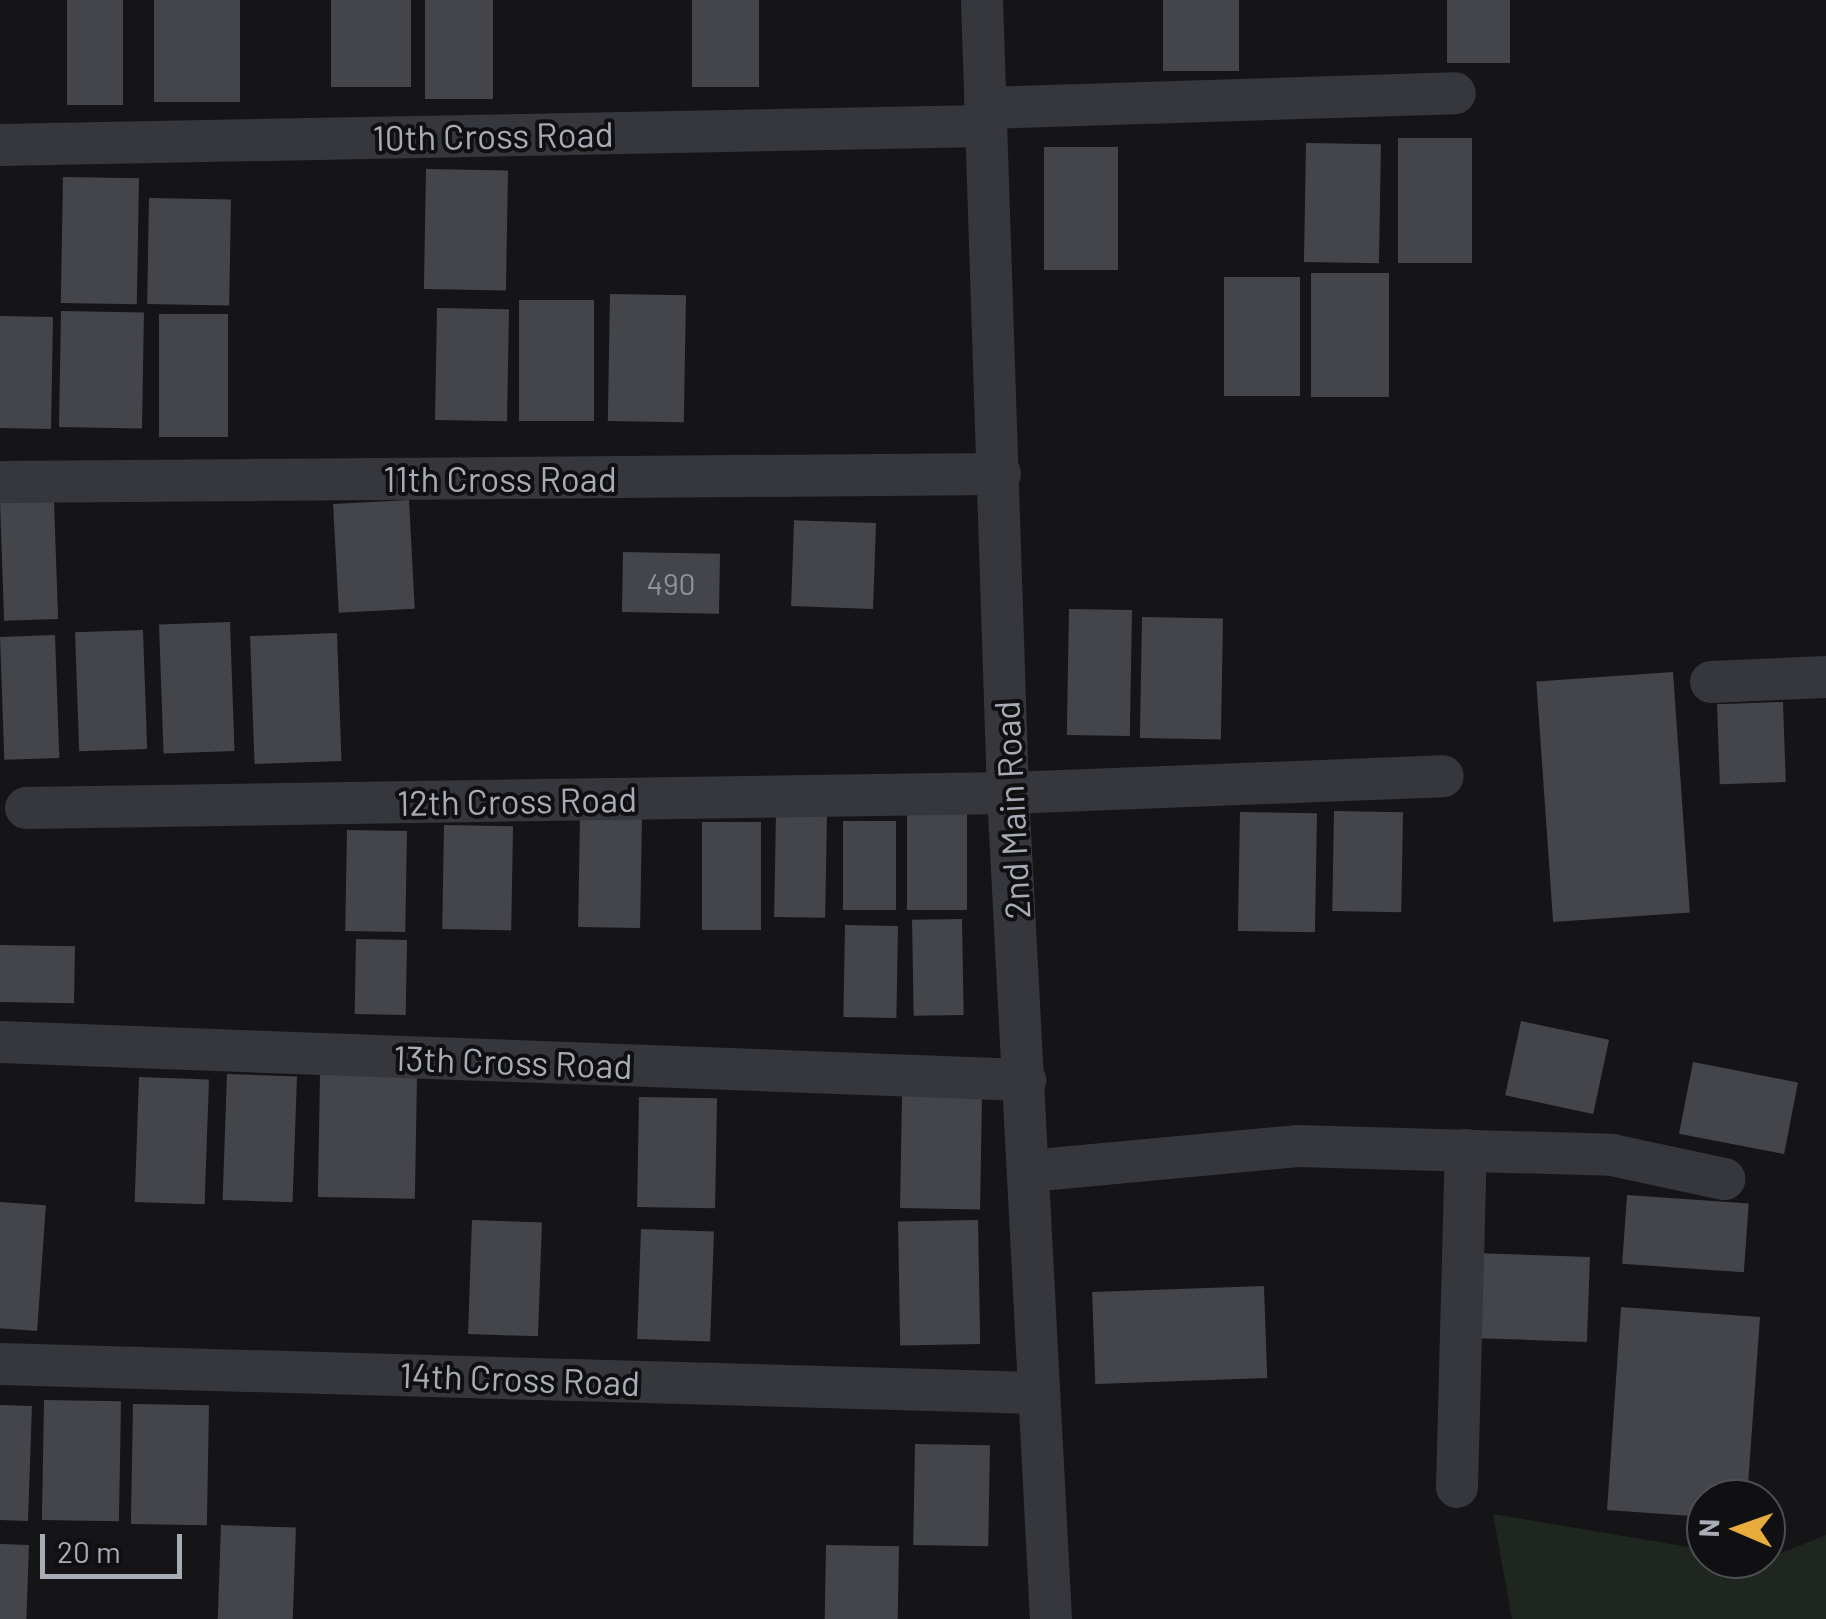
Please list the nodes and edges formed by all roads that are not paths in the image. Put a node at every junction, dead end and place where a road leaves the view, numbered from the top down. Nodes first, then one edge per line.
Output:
1 (982, 0) edge
2 (1455, 92) dead end
3 (986, 117) junction
4 (0, 145) edge
5 (1000, 474) junction
6 (0, 482) edge
7 (1826, 676) edge
8 (1711, 682) dead end
9 (1444, 776) dead end
10 (1008, 792) junction
11 (26, 808) dead end
12 (0, 1042) edge
13 (1025, 1080) junction
14 (1466, 1150) junction
15 (1029, 1171) junction
16 (1724, 1179) dead end
17 (0, 1364) edge
18 (1039, 1393) junction
19 (1457, 1487) dead end
20 (1050, 1619) edge

1 - 3 street, 2nd Main Road
2 - 3 street, 10th Cross Road
3 - 4 street, 10th Cross Road
3 - 5 street, 2nd Main Road
5 - 6 street, 11th Cross Road
5 - 10 street, 2nd Main Road
7 - 8 street
9 - 10 street, 12th Cross Road
10 - 11 street, 12th Cross Road
10 - 13 street, 2nd Main Road
12 - 13 street, 13th Cross Road
13 - 15 street, 2nd Main Road
14 - 15 street
14 - 16 street
14 - 19 street
15 - 18 street, 2nd Main Road
17 - 18 street, 14th Cross Road
18 - 20 street, 2nd Main Road

